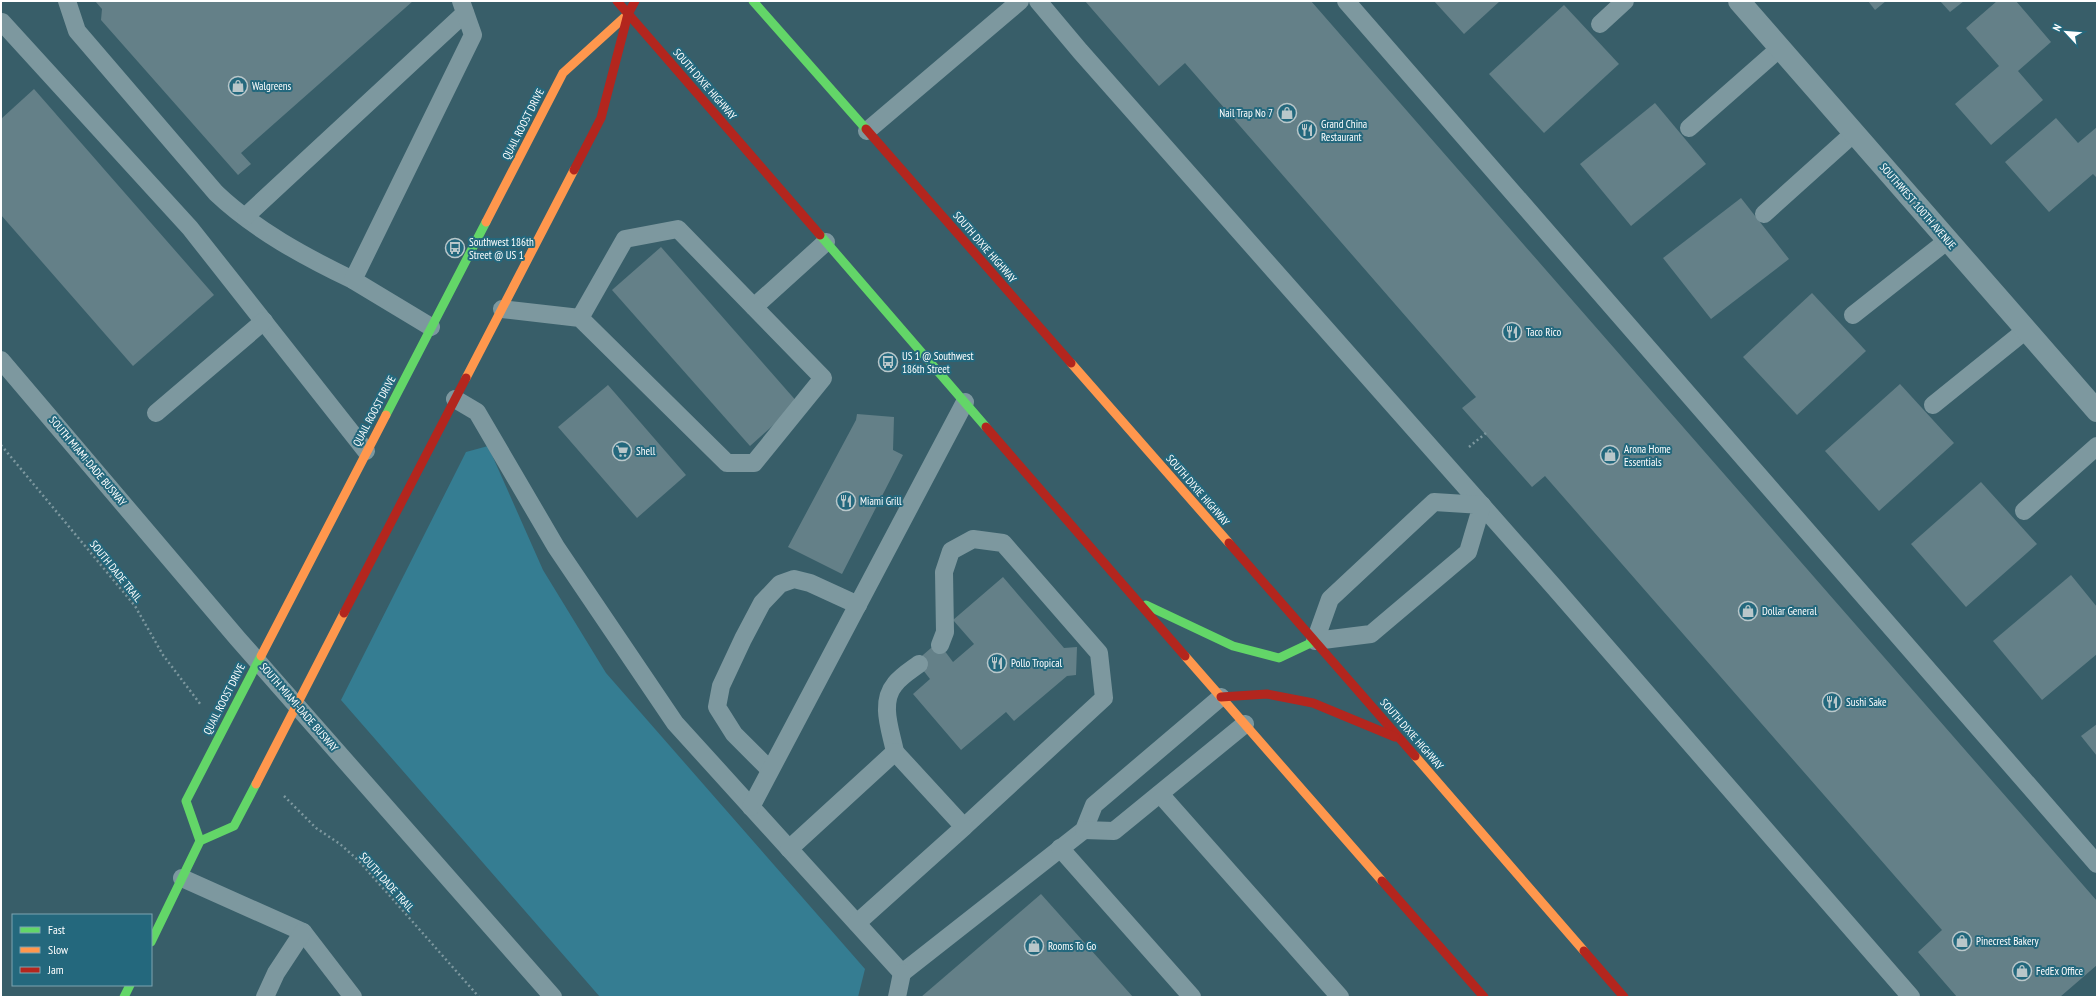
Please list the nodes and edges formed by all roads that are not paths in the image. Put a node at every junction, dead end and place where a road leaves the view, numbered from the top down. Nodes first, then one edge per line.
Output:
1 (67, 1) edge
2 (617, 1) edge
3 (635, 1) edge
4 (753, 1) edge
5 (1020, 1) edge
6 (1038, 1) edge
7 (1346, 1) edge
8 (1625, 1) edge
9 (1739, 1) edge
10 (463, 7) edge
11 (628, 14) junction
12 (1, 24) edge
13 (1600, 24) dead end
14 (1780, 48) junction
15 (1688, 128) dead end
16 (866, 131) junction
17 (1854, 133) junction
18 (1764, 214) dead end
19 (246, 216) junction
20 (1948, 240) junction
21 (826, 242) junction
22 (353, 280) junction
23 (754, 308) junction
24 (502, 309) junction
25 (1853, 315) dead end
26 (580, 318) junction
27 (264, 321) junction
28 (431, 327) junction
29 (2026, 330) junction
30 (1, 360) edge
31 (455, 400) junction
32 (965, 402) junction
33 (1933, 405) dead end
34 (2097, 412) edge
35 (156, 413) dead end
36 (2097, 446) edge
37 (366, 451) junction
38 (1482, 504) junction
39 (2024, 511) dead end
40 (1137, 601) junction
41 (858, 605) junction
42 (1315, 641) junction
43 (940, 645) dead end
44 (258, 660) junction
45 (918, 664) dead end
46 (1221, 697) junction
47 (296, 704) junction
48 (1245, 724) junction
49 (1400, 739) junction
50 (895, 752) junction
51 (770, 770) junction
52 (1160, 794) junction
53 (751, 807) junction
54 (964, 828) junction
55 (1084, 830) junction
56 (200, 841) junction
57 (1060, 848) junction
58 (789, 849) junction
59 (2097, 864) edge
60 (182, 878) junction
61 (857, 923) junction
62 (303, 932) junction
63 (152, 940) edge
64 (902, 973) junction
65 (130, 986) edge
66 (124, 997) edge
67 (265, 997) edge
68 (353, 997) edge
69 (553, 997) edge
70 (897, 997) edge
71 (1192, 997) edge
72 (1340, 997) edge
73 (1484, 997) edge
74 (1624, 997) edge
75 (1911, 997) edge

1 - 19 lane
2 - 11 main road, SOUTH DIXIE HIGHWAY
3 - 11 main road, QUAIL ROOST DRIVE
4 - 16 main road, SOUTH DIXIE HIGHWAY
5 - 16 lane
6 - 38 lane
7 - 59 lane
8 - 13 lane
9 - 14 street, SOUTHWEST 100TH AVENUE
10 - 19 lane
10 - 22 lane
11 - 21 main road, SOUTH DIXIE HIGHWAY
11 - 24 main road, QUAIL ROOST DRIVE
11 - 28 main road, QUAIL ROOST DRIVE
12 - 27 lane
14 - 15 lane
14 - 17 street, SOUTHWEST 100TH AVENUE
16 - 42 main road, SOUTH DIXIE HIGHWAY
17 - 18 lane
17 - 20 street, SOUTHWEST 100TH AVENUE
19 - 22 lane
20 - 25 lane
20 - 29 street, SOUTHWEST 100TH AVENUE
21 - 23 lane
21 - 32 main road, SOUTH DIXIE HIGHWAY
22 - 28 lane
23 - 26 lane
23 - 26 lane
24 - 26 lane
24 - 31 main road, QUAIL ROOST DRIVE
27 - 35 lane
27 - 37 lane
28 - 37 main road, QUAIL ROOST DRIVE
29 - 33 lane
29 - 34 street, SOUTHWEST 100TH AVENUE
30 - 44 lane, SOUTH MIAMI-DADE BUSWAY
31 - 47 main road, QUAIL ROOST DRIVE
31 - 53 lane
32 - 40 main road, SOUTH DIXIE HIGHWAY
32 - 41 lane
36 - 39 lane
37 - 44 main road, QUAIL ROOST DRIVE
38 - 42 lane
38 - 42 lane
38 - 75 lane
40 - 42 main road
40 - 46 main road, SOUTH DIXIE HIGHWAY
41 - 51 lane
41 - 51 lane
42 - 49 main road, SOUTH DIXIE HIGHWAY
43 - 54 lane
44 - 47 lane, SOUTH MIAMI-DADE BUSWAY
44 - 56 main road, QUAIL ROOST DRIVE
45 - 50 lane
46 - 48 main road, SOUTH DIXIE HIGHWAY
46 - 49 main road
46 - 55 lane
47 - 56 main road, QUAIL ROOST DRIVE
47 - 69 lane, SOUTH MIAMI-DADE BUSWAY
48 - 52 lane
48 - 73 main road, SOUTH DIXIE HIGHWAY
49 - 74 main road, SOUTH DIXIE HIGHWAY
50 - 54 lane
50 - 58 lane
51 - 53 lane
52 - 55 lane
52 - 72 lane
53 - 58 lane
54 - 61 lane
55 - 57 lane
56 - 60 main road
57 - 64 lane
57 - 71 lane
58 - 61 lane
60 - 62 lane
60 - 63 main road
61 - 64 lane
62 - 67 lane
62 - 68 lane
64 - 70 lane
65 - 66 main road

